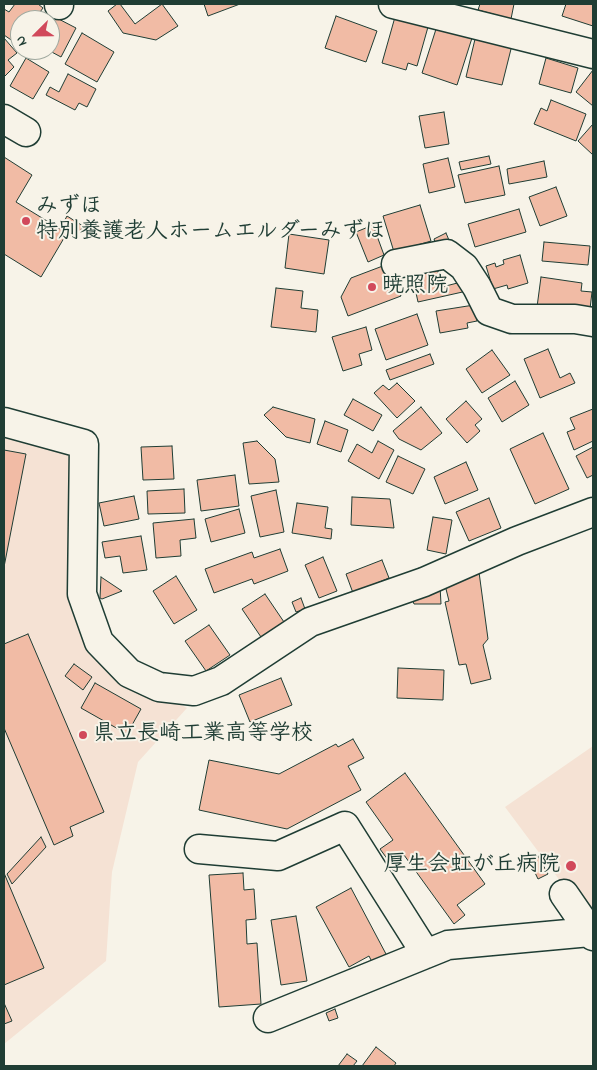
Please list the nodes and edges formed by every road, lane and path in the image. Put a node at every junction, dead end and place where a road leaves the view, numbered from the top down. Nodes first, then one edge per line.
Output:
1 (393, 4) edge
2 (593, 54) edge
3 (396, 264) dead end
4 (593, 322) edge
5 (4, 422) edge
6 (593, 512) edge
7 (199, 849) dead end
8 (564, 894) dead end
9 (592, 934) edge
10 (426, 954) junction
11 (268, 1018) dead end

1 - 2 street
3 - 4 street
5 - 6 street
7 - 10 street
8 - 9 street
9 - 10 street
10 - 11 street

